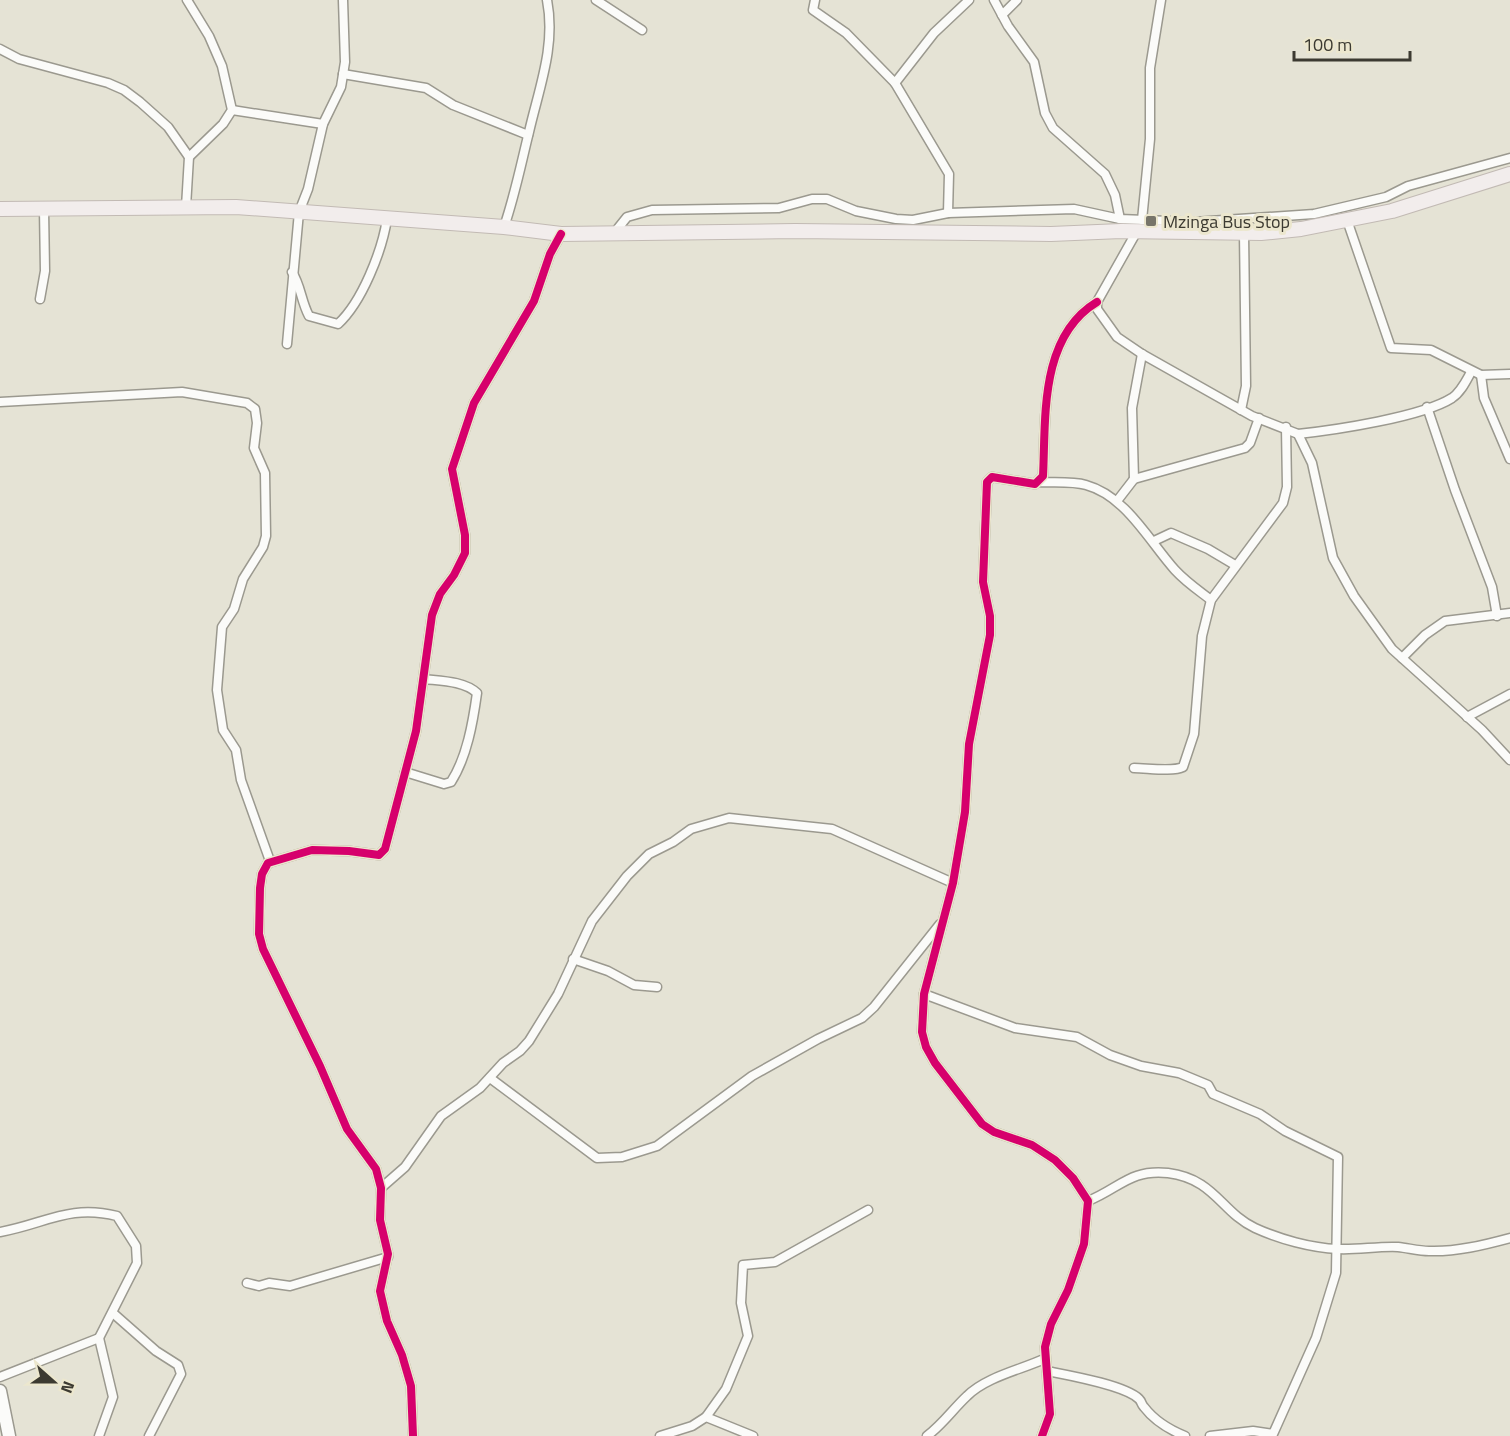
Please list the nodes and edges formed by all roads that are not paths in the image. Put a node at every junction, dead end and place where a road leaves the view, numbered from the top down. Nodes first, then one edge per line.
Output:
1 (187, 0) edge
2 (343, 0) edge
3 (547, 0) edge
4 (596, 0) edge
5 (815, 0) edge
6 (969, 0) edge
7 (994, 0) edge
8 (1017, 0) edge
9 (1161, 0) edge
10 (1002, 15) junction
11 (642, 30) dead end
12 (0, 49) edge
13 (343, 74) junction
14 (895, 83) junction
15 (232, 110) junction
16 (323, 124) junction
17 (528, 135) junction
18 (189, 157) junction
19 (1510, 158) edge
20 (1510, 174) edge
21 (186, 207) junction
22 (0, 209) edge
23 (44, 209) junction
24 (299, 212) junction
25 (948, 213) junction
26 (387, 219) junction
27 (1120, 219) junction
28 (1347, 220) junction
29 (1139, 226) junction
30 (504, 227) junction
31 (615, 232) junction
32 (1244, 233) junction
33 (561, 234) junction
34 (292, 272) junction
35 (40, 299) dead end
36 (1096, 302) junction
37 (287, 344) dead end
38 (1142, 354) junction
39 (1471, 372) junction
40 (1510, 374) edge
41 (1480, 375) junction
42 (0, 402) edge
43 (1427, 407) junction
44 (1241, 410) junction
45 (1259, 418) junction
46 (1286, 427) junction
47 (1298, 434) junction
48 (1510, 459) edge
49 (1134, 479) junction
50 (1039, 482) junction
51 (1117, 501) junction
52 (1154, 542) junction
53 (1235, 565) junction
54 (1211, 600) junction
55 (1510, 613) edge
56 (1497, 616) junction
57 (1402, 658) junction
58 (424, 679) junction
59 (1510, 694) edge
60 (1467, 717) junction
61 (1510, 760) edge
62 (1134, 768) dead end
63 (405, 772) junction
64 (270, 861) junction
65 (953, 883) junction
66 (942, 921) junction
67 (573, 959) junction
68 (657, 987) dead end
69 (924, 994) junction
70 (490, 1078) junction
71 (381, 1188) junction
72 (1088, 1201) junction
73 (868, 1210) dead end
74 (0, 1232) edge
75 (1510, 1238) edge
76 (1337, 1249) junction
77 (388, 1257) junction
78 (248, 1283) dead end
79 (114, 1314) junction
80 (99, 1338) junction
81 (1044, 1359) junction
82 (1047, 1371) junction
83 (0, 1377) edge
84 (0, 1391) edge
85 (705, 1417) junction
86 (9, 1436) edge
87 (99, 1436) edge
88 (149, 1436) edge
89 (413, 1436) edge
90 (660, 1436) edge
91 (753, 1436) edge
92 (927, 1436) edge
93 (1042, 1436) edge
94 (1185, 1436) edge
95 (1210, 1436) edge

1 - 15 street
2 - 13 street
3 - 17 street
4 - 11 street
5 - 14 street
6 - 14 street
7 - 10 street
8 - 10 street
9 - 29 street
10 - 27 street
12 - 18 street
13 - 16 street
13 - 17 street
14 - 25 street
15 - 16 street
15 - 18 street
16 - 24 street
17 - 30 street
18 - 21 street
19 - 29 street
20 - 28 highway
21 - 23 highway
21 - 24 highway
22 - 23 highway
23 - 35 street
24 - 26 highway
24 - 34 street
25 - 27 street
25 - 31 street
26 - 30 highway
26 - 34 street
27 - 29 street
28 - 32 highway
28 - 39 street
29 - 31 highway
29 - 32 highway
29 - 36 street
30 - 33 highway
31 - 33 highway
32 - 44 street
33 - 58 street
34 - 37 street
36 - 38 street
36 - 50 street
38 - 44 street
38 - 49 street
39 - 41 street
39 - 43 street
40 - 41 street
41 - 48 street
42 - 64 street
43 - 47 street
43 - 56 street
44 - 45 street
45 - 46 street
45 - 49 street
46 - 47 street
46 - 53 street
47 - 57 street
49 - 51 street
50 - 51 street
50 - 65 street
51 - 52 street
52 - 53 street
52 - 54 street
53 - 54 street
54 - 62 street
55 - 56 street
56 - 57 street
57 - 60 street
58 - 63 street
58 - 63 street
59 - 60 street
60 - 61 street
63 - 64 street
64 - 71 street
65 - 66 street
65 - 67 street
66 - 69 street
66 - 70 street
67 - 68 street
67 - 70 street
69 - 72 street
69 - 76 street
70 - 71 street
71 - 77 street
72 - 76 street
72 - 81 street
73 - 85 street
74 - 79 street
75 - 76 street
76 - 95 street
77 - 78 street
77 - 89 street
79 - 80 street
79 - 88 street
80 - 83 street
80 - 87 street
81 - 82 street
81 - 92 street
82 - 93 street
82 - 94 street
84 - 86 main road
85 - 90 street
85 - 91 street

